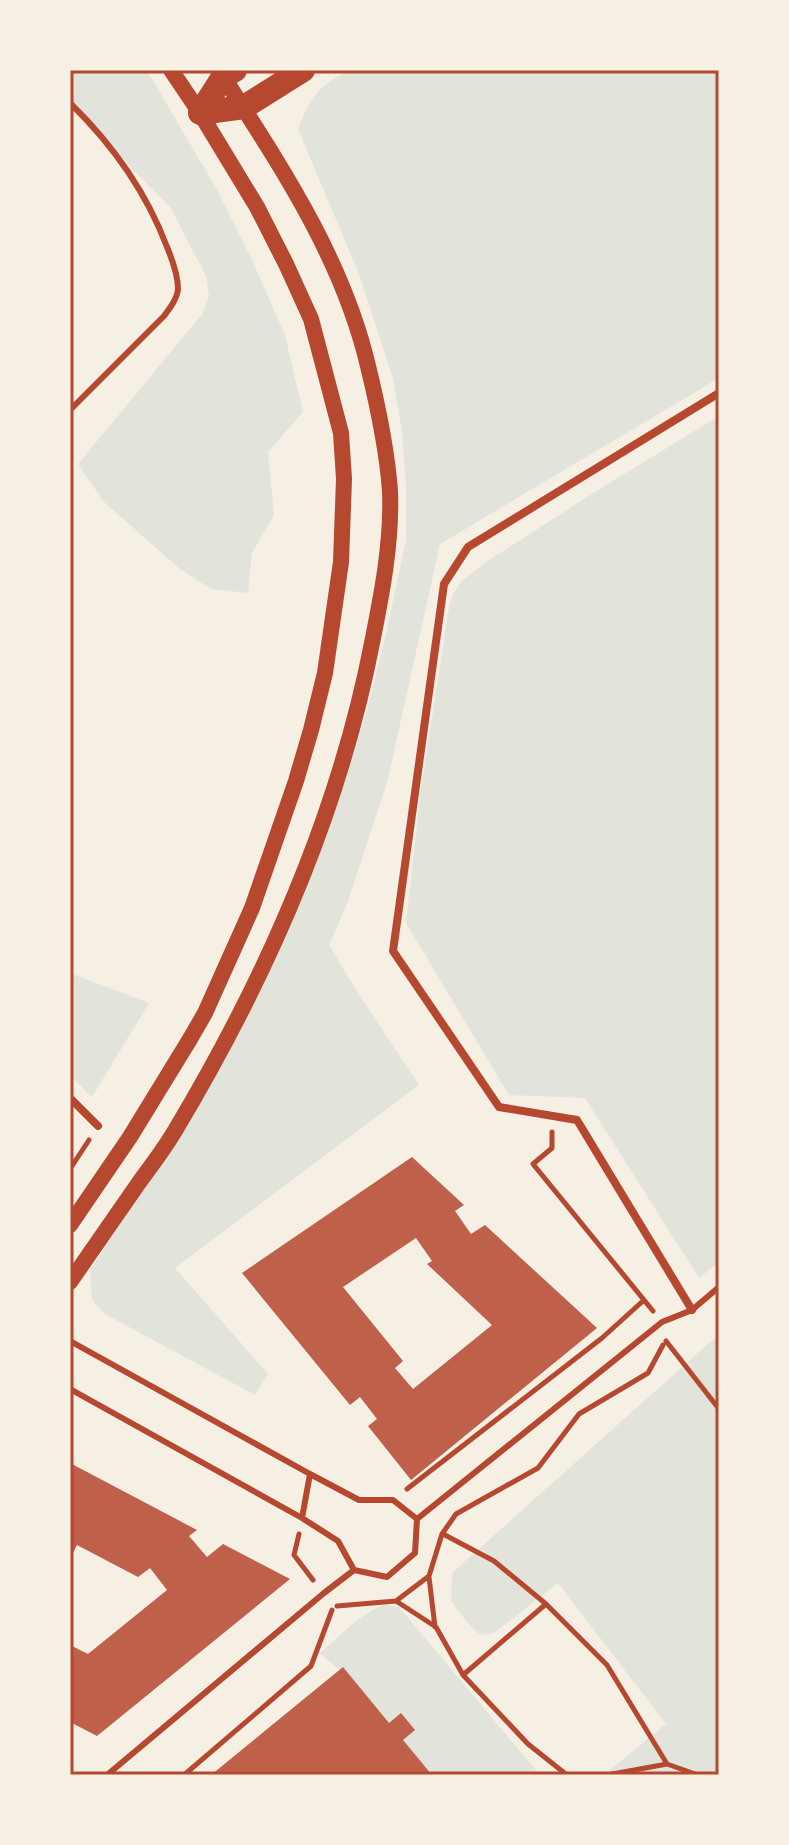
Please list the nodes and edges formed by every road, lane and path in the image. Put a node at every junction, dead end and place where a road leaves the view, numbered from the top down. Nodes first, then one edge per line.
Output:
1 (171, 70) edge
2 (303, 70) edge
3 (226, 72) edge
4 (70, 103) edge
5 (244, 107) junction
6 (200, 113) junction
7 (719, 393) edge
8 (70, 410) edge
9 (70, 1098) edge
10 (552, 1116) junction
11 (98, 1126) joint
12 (70, 1169) edge
13 (70, 1225) edge
14 (70, 1282) edge
15 (719, 1287) edge
16 (644, 1300) junction
17 (692, 1310) junction
18 (662, 1322) junction
19 (70, 1341) edge
20 (665, 1341) junction
21 (70, 1389) edge
22 (719, 1409) edge
23 (310, 1474) junction
24 (393, 1500) junction
25 (302, 1518) junction
26 (417, 1519) junction
27 (442, 1534) junction
28 (354, 1570) junction
29 (429, 1576) junction
30 (396, 1601) junction
31 (546, 1604) junction
32 (334, 1606) dead end
33 (436, 1627) junction
34 (463, 1675) junction
35 (667, 1764) junction
36 (107, 1775) edge
37 (567, 1775) edge
38 (607, 1775) edge
39 (698, 1775) edge

1 - 6 main road
2 - 5 highway
3 - 5 main road
3 - 6 highway
4 - 8 lane
5 - 6 highway
5 - 14 main road
6 - 13 main road
7 - 10 street
9 - 11 street
10 - 16 path
10 - 17 street
11 - 12 path
15 - 17 lane
16 - 18 path
16 - 24 path
17 - 18 lane
18 - 20 path
18 - 26 lane
19 - 23 lane
20 - 22 path
20 - 27 path
21 - 25 lane
23 - 24 lane
23 - 25 lane
24 - 26 lane
25 - 28 lane
26 - 28 lane
27 - 29 path
27 - 31 path
28 - 36 lane
29 - 30 path
29 - 33 path
30 - 32 path
30 - 33 path
31 - 34 path
31 - 35 path
33 - 34 path
34 - 37 path
35 - 38 path
35 - 39 path

